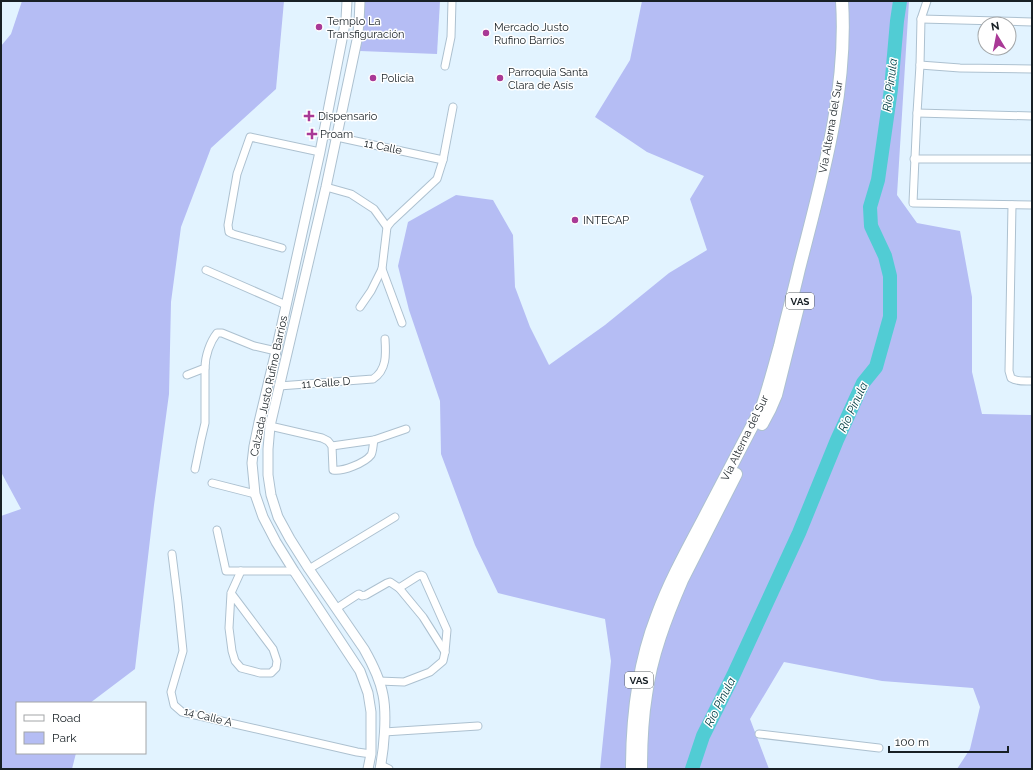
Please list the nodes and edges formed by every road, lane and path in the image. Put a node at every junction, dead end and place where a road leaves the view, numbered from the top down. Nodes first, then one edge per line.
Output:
1 (347, 1) edge
2 (360, 1) edge
3 (452, 1) edge
4 (842, 1) edge
5 (849, 1) edge
6 (927, 1) edge
7 (921, 19) junction
8 (1032, 22) edge
9 (920, 65) junction
10 (444, 66) dead end
11 (1032, 69) edge
12 (453, 107) dead end
13 (917, 113) junction
14 (1032, 116) edge
15 (323, 134) junction
16 (336, 137) junction
17 (320, 152) junction
18 (914, 159) junction
19 (1032, 159) edge
20 (443, 160) junction
21 (326, 187) junction
22 (1012, 205) junction
23 (1032, 205) edge
24 (387, 227) junction
25 (282, 248) dead end
26 (382, 269) junction
27 (206, 270) dead end
28 (286, 305) junction
29 (360, 307) dead end
30 (402, 323) dead end
31 (385, 339) dead end
32 (276, 351) junction
33 (205, 368) junction
34 (187, 374) dead end
35 (1032, 381) edge
36 (279, 386) junction
37 (263, 407) junction
38 (274, 410) junction
39 (270, 426) junction
40 (406, 429) dead end
41 (374, 440) junction
42 (332, 446) junction
43 (195, 469) dead end
44 (212, 483) dead end
45 (255, 494) junction
46 (395, 517) dead end
47 (217, 530) dead end
48 (172, 554) dead end
49 (309, 569) junction
50 (241, 571) junction
51 (294, 571) junction
52 (678, 579) junction
53 (399, 588) junction
54 (231, 593) junction
55 (670, 596) junction
56 (337, 608) junction
57 (354, 635) junction
58 (341, 643) junction
59 (445, 652) junction
60 (379, 681) junction
61 (478, 726) dead end
62 (384, 732) junction
63 (759, 734) dead end
64 (879, 748) dead end
65 (371, 754) junction
66 (383, 768) edge
67 (368, 769) edge
68 (632, 769) edge
69 (641, 769) edge

1 - 15 street, Calzada Justo Rufino Barrios
2 - 16 street, Calzada Justo Rufino Barrios
3 - 10 street
4 - 52 highway, Vía Alterna del Sur / VAS
5 - 52 highway, Vía Alterna del Sur / VAS
6 - 7 street
7 - 8 street
7 - 9 street
9 - 11 street
9 - 13 street
12 - 20 street
13 - 14 street
13 - 18 street
15 - 16 street, 11 Calle
15 - 17 street, Calzada Justo Rufino Barrios
16 - 20 street, 11 Calle
16 - 21 street, Calzada Justo Rufino Barrios
17 - 25 street
17 - 28 street, Calzada Justo Rufino Barrios
18 - 19 street
18 - 22 street
20 - 24 street
21 - 24 street
21 - 36 street, Calzada Justo Rufino Barrios
22 - 23 street
22 - 35 street
24 - 26 street
26 - 29 street
26 - 30 street
27 - 28 street
28 - 32 street, Calzada Justo Rufino Barrios
31 - 36 street, 11 Calle D
32 - 33 street
32 - 37 street, Calzada Justo Rufino Barrios
33 - 34 street
33 - 43 street
36 - 38 street, Calzada Justo Rufino Barrios
37 - 38 street
37 - 45 street, Calzada Justo Rufino Barrios
38 - 39 street, Calzada Justo Rufino Barrios
39 - 42 street
39 - 49 street, Calzada Justo Rufino Barrios
40 - 41 street
41 - 42 street
41 - 42 street
44 - 45 street
45 - 51 street, Calzada Justo Rufino Barrios
46 - 49 street
47 - 50 street
48 - 65 street, 14 Calle A
49 - 56 street, Calzada Justo Rufino Barrios
50 - 51 street
50 - 54 street
51 - 58 street, Calzada Justo Rufino Barrios
52 - 55 highway, Vía Alterna del Sur / VAS
53 - 56 street
53 - 59 street
53 - 59 street
54 - 54 street
55 - 68 highway, Vía Alterna del Sur / VAS
55 - 69 highway, Vía Alterna del Sur / VAS
56 - 57 street, Calzada Justo Rufino Barrios
57 - 58 street
57 - 60 street, Calzada Justo Rufino Barrios
58 - 65 street, Calzada Justo Rufino Barrios
59 - 60 street
60 - 62 street, Calzada Justo Rufino Barrios
61 - 62 street
62 - 66 street, Calzada Justo Rufino Barrios
63 - 64 street
65 - 67 street, Calzada Justo Rufino Barrios

